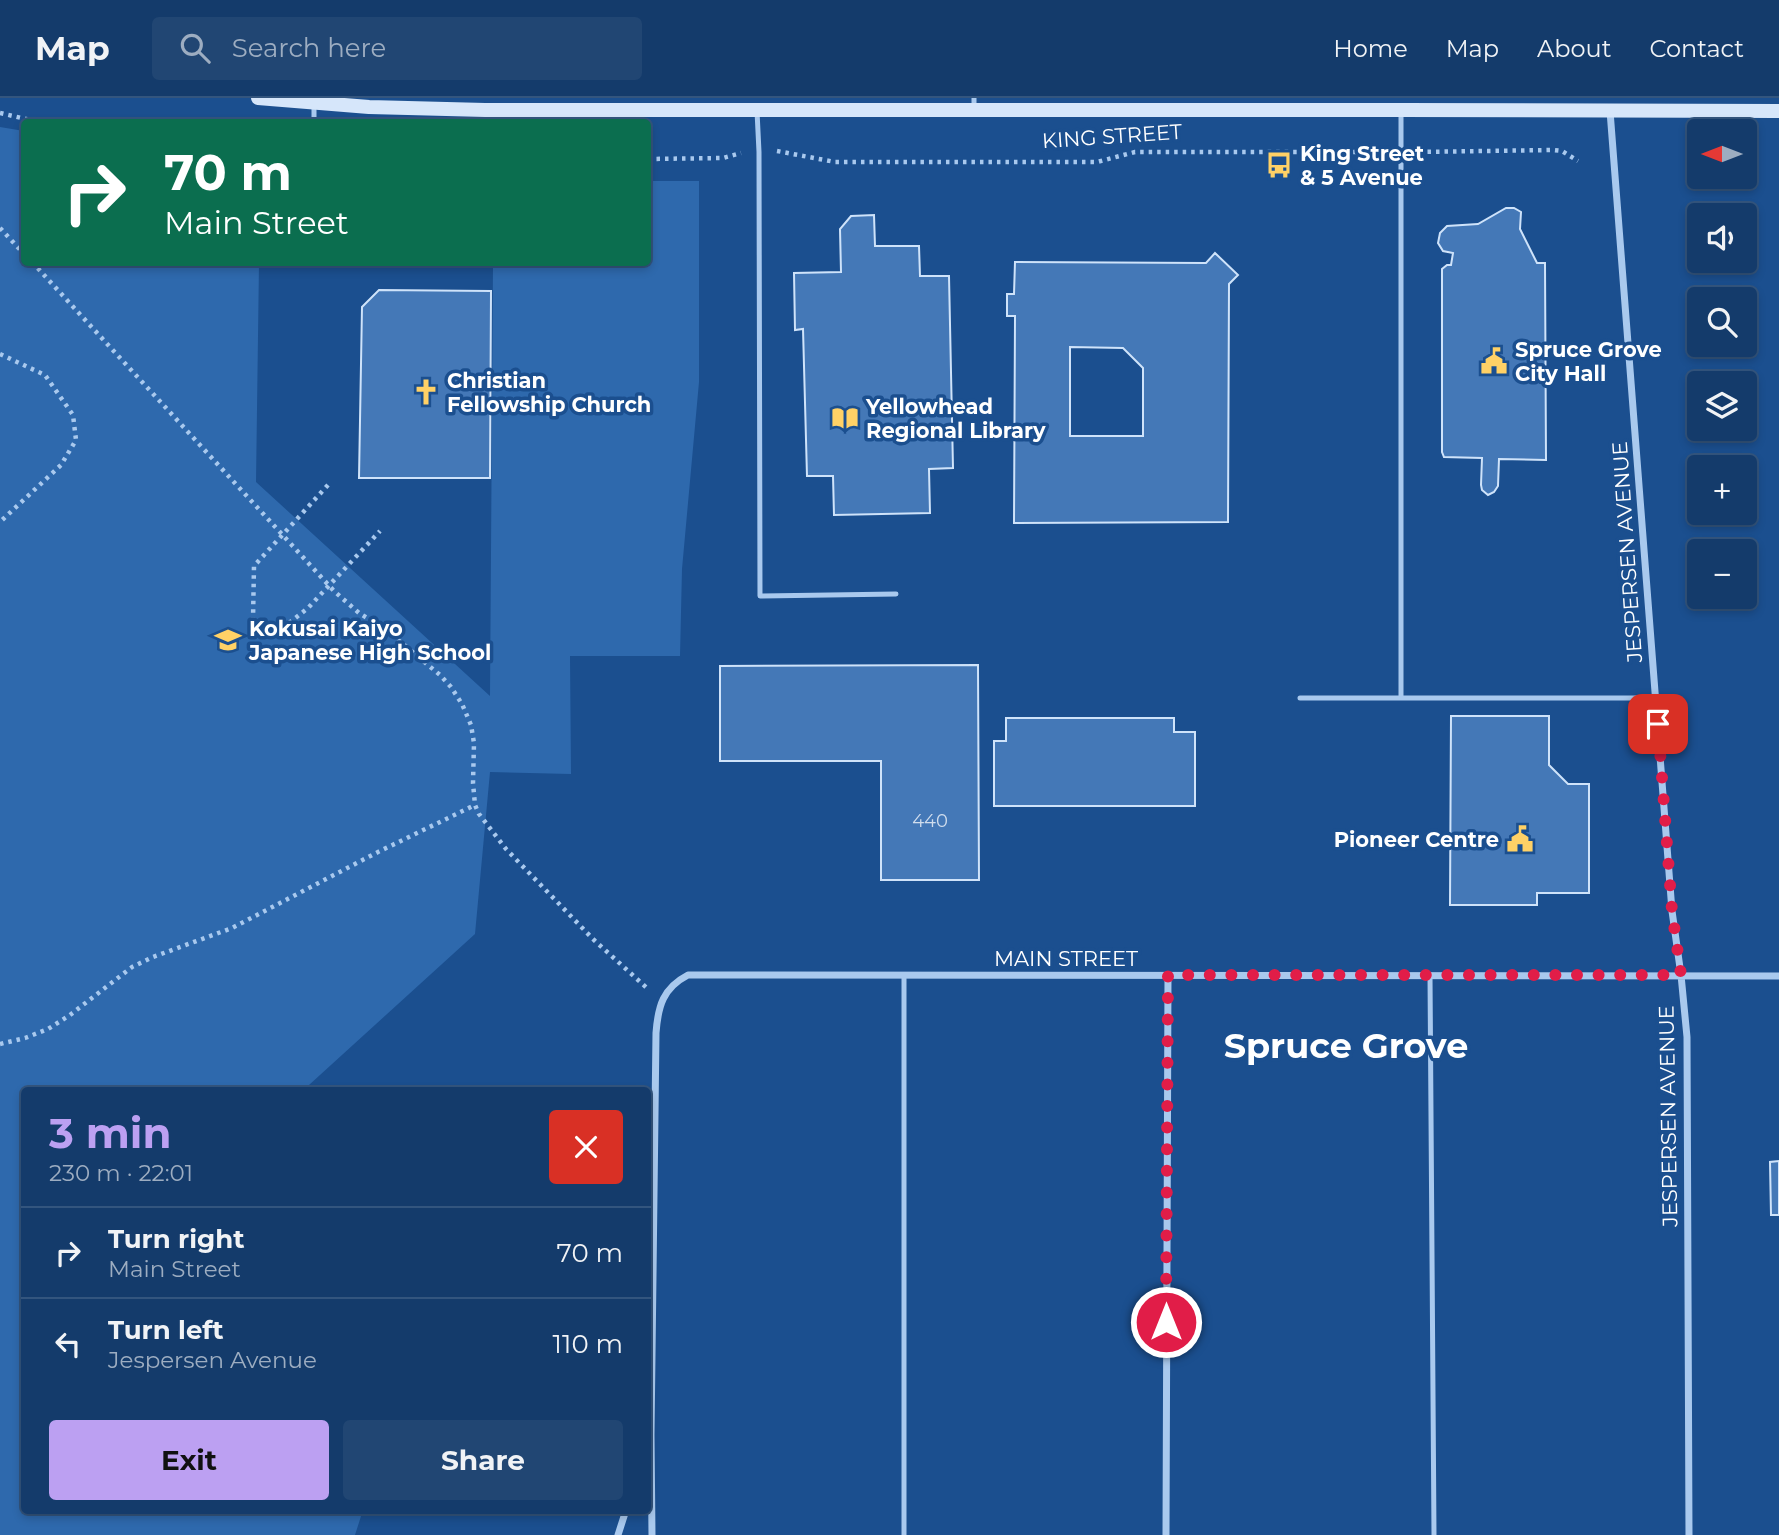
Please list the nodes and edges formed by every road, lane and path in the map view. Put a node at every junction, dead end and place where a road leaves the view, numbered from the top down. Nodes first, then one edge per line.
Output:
1 (258, 98) edge
2 (369, 102) edge
3 (314, 103) junction
4 (573, 104) edge
5 (974, 104) edge
6 (1164, 104) edge
7 (1493, 104) edge
8 (1401, 110) junction
9 (757, 111) junction
10 (1610, 111) junction
11 (1779, 111) edge
12 (0, 114) edge
13 (484, 116) edge
14 (24, 119) edge
15 (314, 119) edge
16 (759, 152) junction
17 (1401, 152) junction
18 (651, 159) edge
19 (1578, 161) dead end
20 (0, 228) edge
21 (21, 251) edge
22 (36, 266) edge
23 (0, 354) edge
24 (328, 485) dead end
25 (0, 522) edge
26 (380, 531) dead end
27 (282, 535) junction
28 (329, 586) junction
29 (896, 594) dead end
30 (1300, 698) dead end
31 (1401, 698) junction
32 (1656, 698) junction
33 (475, 805) junction
34 (1168, 975) junction
35 (1430, 975) junction
36 (1681, 975) junction
37 (904, 976) junction
38 (1779, 976) edge
39 (662, 1001) junction
40 (0, 1044) edge
41 (651, 1435) joint
42 (625, 1514) edge
43 (618, 1535) edge
44 (652, 1535) edge
45 (904, 1535) edge
46 (1166, 1535) edge
47 (1434, 1535) edge
48 (1689, 1535) edge

1 - 3 street, KING STREET
2 - 3 street, KING STREET
2 - 13 street, KING STREET
3 - 15 lane
4 - 9 street, KING STREET
4 - 13 street, KING STREET
5 - 6 street, KING STREET
5 - 9 street, KING STREET
6 - 8 street, KING STREET
7 - 8 street, KING STREET
7 - 10 street, KING STREET
8 - 17 lane
9 - 16 lane
10 - 11 street, KING STREET
10 - 32 street, JESPERSEN AVENUE
12 - 14 path
16 - 17 path, KING STREET
16 - 18 path, KING STREET
16 - 29 lane
17 - 19 path, KING STREET
17 - 31 lane
20 - 21 path
22 - 27 path
23 - 25 path
24 - 27 path
26 - 28 path
27 - 28 path
27 - 28 path
28 - 33 path
30 - 31 lane
31 - 32 lane
32 - 36 street, JESPERSEN AVENUE
33 - 39 path
33 - 40 path
34 - 35 street, MAIN STREET
34 - 37 street, MAIN STREET
34 - 46 street
35 - 36 street, MAIN STREET
35 - 47 lane
36 - 38 street, MAIN STREET
36 - 48 street, JESPERSEN AVENUE
37 - 39 street, MAIN STREET
37 - 45 lane
39 - 41 street
41 - 44 street
42 - 43 street

